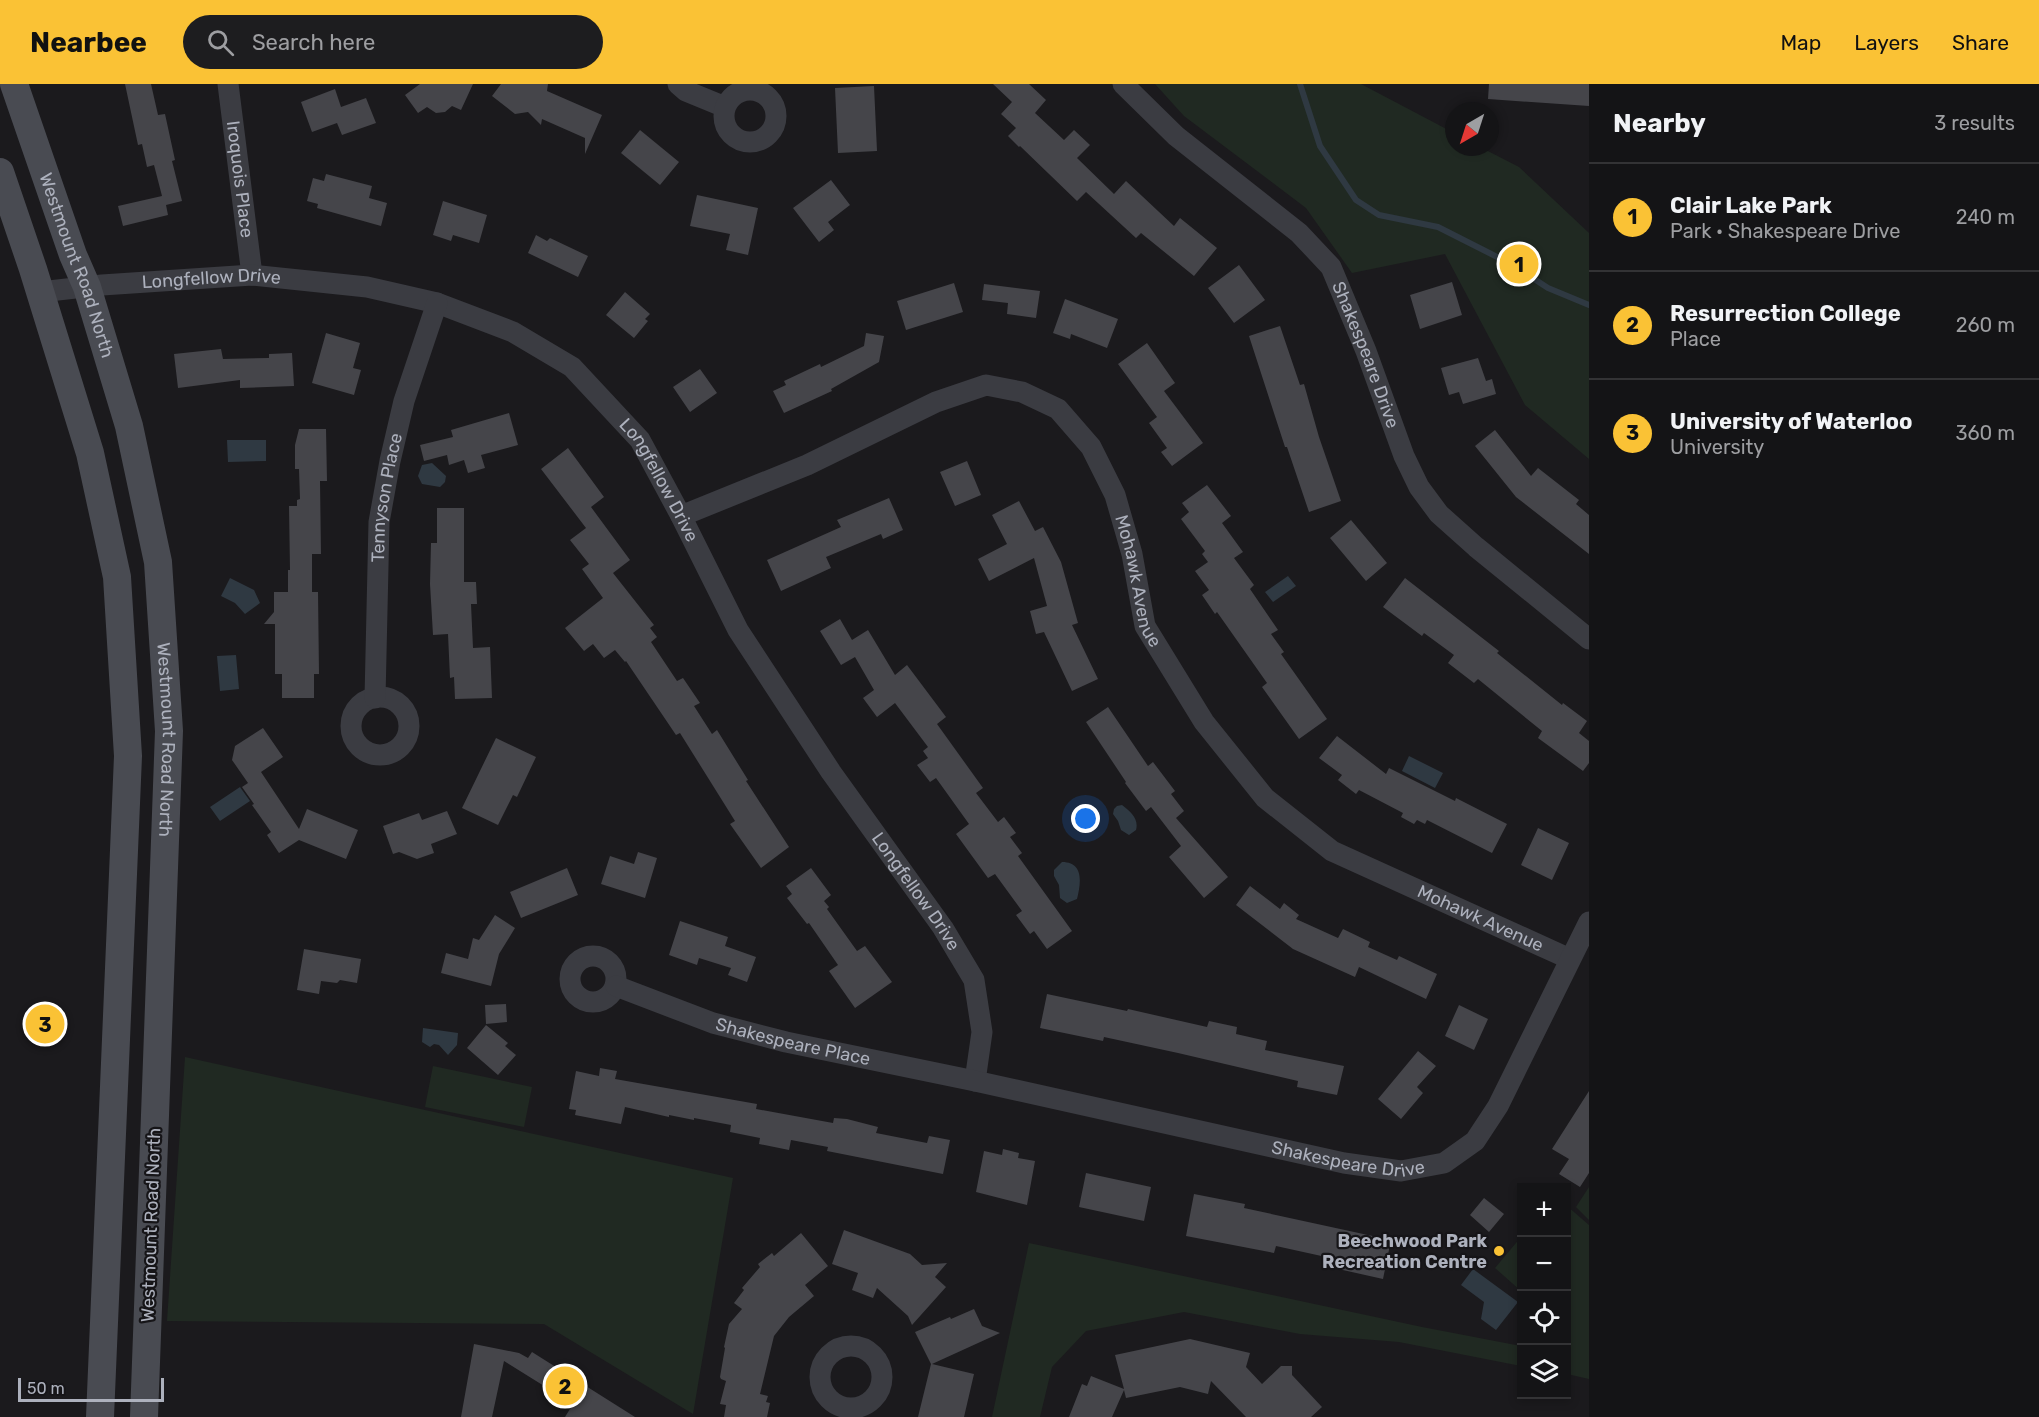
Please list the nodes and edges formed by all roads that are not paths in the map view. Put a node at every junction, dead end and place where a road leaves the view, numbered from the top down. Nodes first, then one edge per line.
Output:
1 (14, 84) edge
2 (228, 84) edge
3 (678, 84) edge
4 (1123, 84) edge
5 (725, 108) dead end
6 (0, 172) edge
7 (252, 275) junction
8 (87, 287) junction
9 (40, 292) junction
10 (437, 303) junction
11 (681, 516) junction
12 (1589, 639) edge
13 (375, 698) dead end
14 (1589, 922) edge
15 (1570, 959) junction
16 (616, 986) dead end
17 (975, 1081) junction
18 (100, 1417) edge
19 (144, 1417) edge

1 - 8 main road, Westmount Road North
2 - 7 street, Iroquois Place
3 - 5 street
4 - 12 street, Shakespeare Drive
6 - 9 main road, Westmount Road North
7 - 8 street, Longfellow Drive
7 - 10 street, Longfellow Drive
8 - 9 street, Longfellow Drive
8 - 19 main road, Westmount Road North
9 - 18 main road, Westmount Road North
10 - 11 street, Longfellow Drive
10 - 13 street, Tennyson Place
11 - 15 street, Mohawk Avenue
11 - 17 street, Longfellow Drive
14 - 15 street, Shakespeare Drive
15 - 17 street, Shakespeare Drive
16 - 17 street, Shakespeare Place

